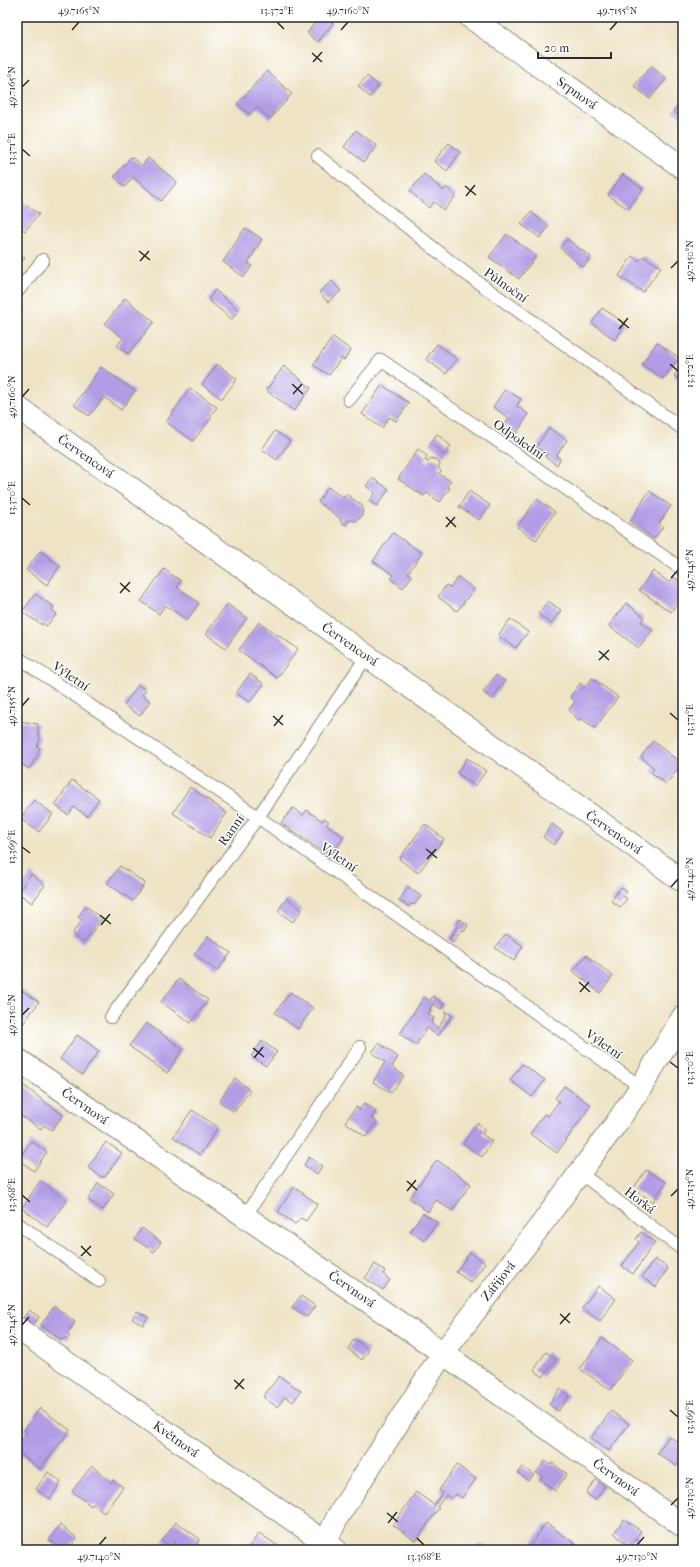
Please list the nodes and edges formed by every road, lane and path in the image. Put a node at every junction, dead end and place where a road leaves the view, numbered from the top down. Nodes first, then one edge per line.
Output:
1 (470, 17) edge
2 (318, 156) dead end
3 (683, 168) edge
4 (43, 260) dead end
5 (17, 292) edge
6 (349, 400) dead end
7 (17, 407) edge
8 (683, 429) edge
9 (683, 570) edge
10 (367, 656) junction
11 (17, 657) edge
12 (258, 817) junction
13 (683, 881) edge
14 (111, 1017) dead end
15 (683, 1017) edge
16 (360, 1047) dead end
17 (17, 1059) edge
18 (641, 1087) junction
19 (580, 1173) junction
20 (245, 1216) junction
21 (17, 1223) edge
22 (683, 1250) edge
23 (99, 1281) dead end
24 (17, 1328) edge
25 (443, 1353) junction
26 (683, 1526) edge
27 (17, 1547) edge
28 (327, 1547) edge
29 (21, 1550) edge

1 - 3 street, Srpnová
2 - 8 lane, Půlnoční
4 - 5 lane
6 - 9 lane, Odpolední
7 - 10 street, Červencová
10 - 12 lane, Ranní
10 - 13 street, Červencová
11 - 12 lane, Výletní
12 - 14 lane, Ranní
12 - 18 lane, Výletní
15 - 18 street, Zářijová
16 - 20 lane
17 - 20 street, Červnová
18 - 19 street, Zářijová
19 - 22 lane, Horká
19 - 25 street, Zářijová
20 - 25 street, Červnová
21 - 23 lane
24 - 28 street, Květnová
25 - 26 street, Červnová
25 - 28 street, Zářijová
27 - 29 lane

